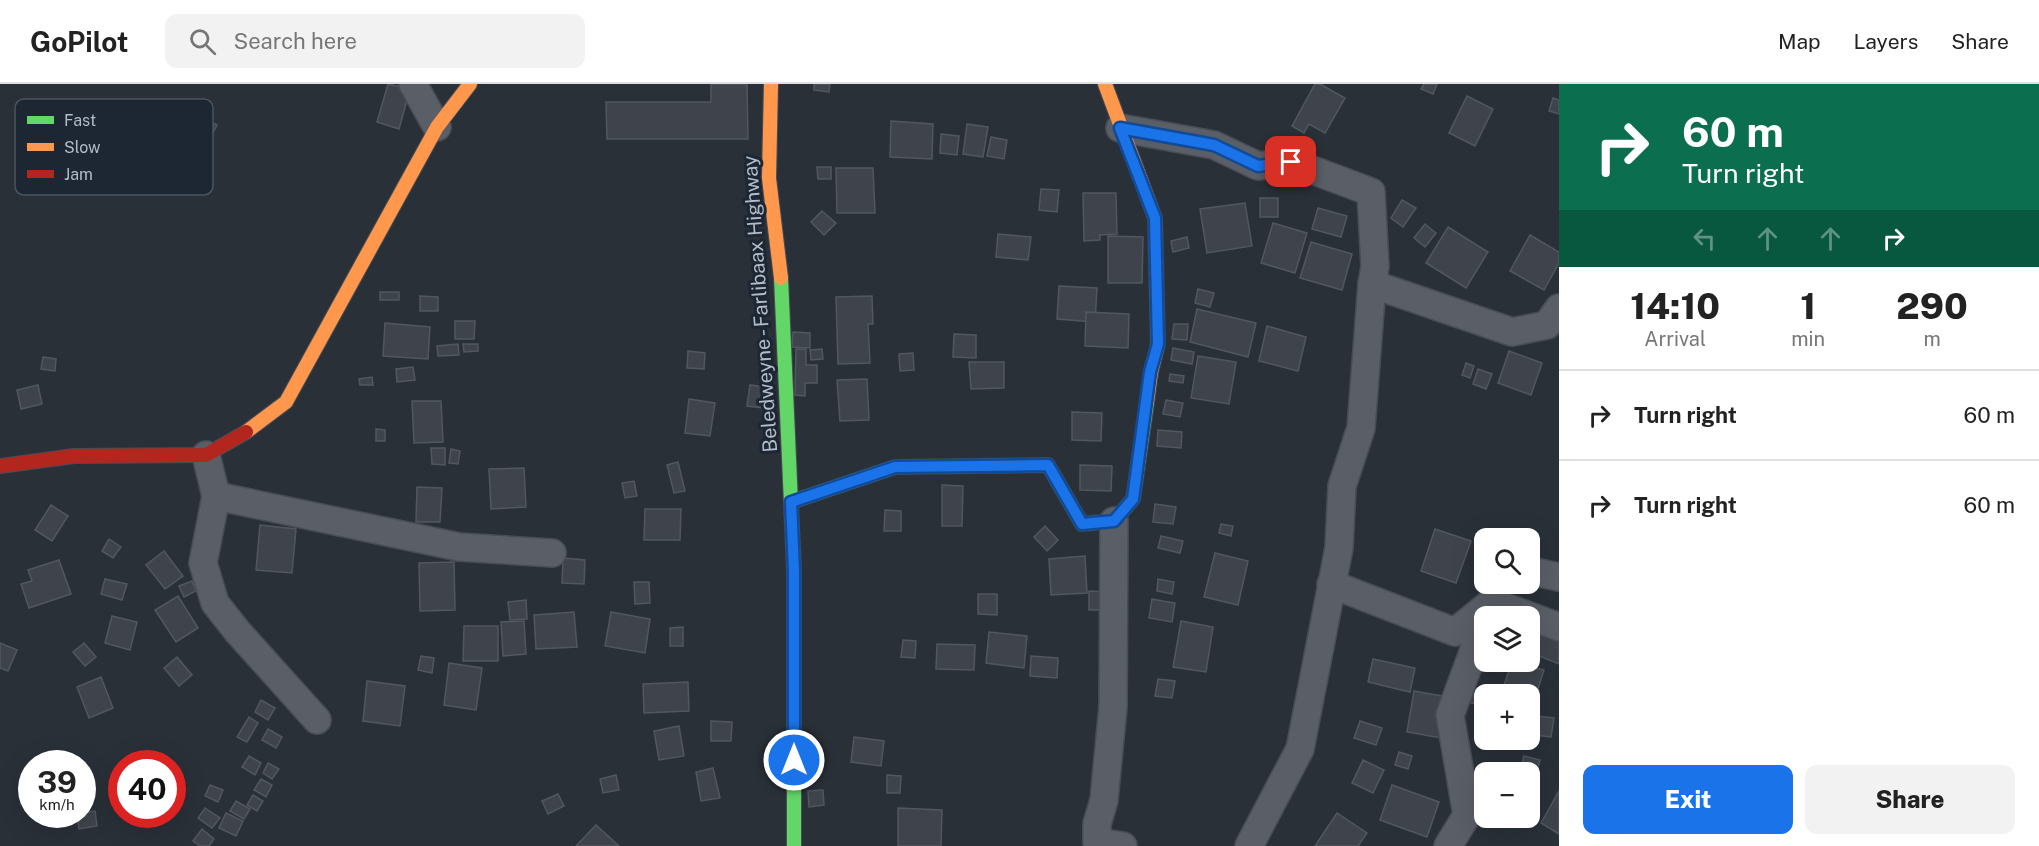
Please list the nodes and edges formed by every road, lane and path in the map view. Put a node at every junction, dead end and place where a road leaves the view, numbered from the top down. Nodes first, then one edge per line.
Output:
1 (413, 84) edge
2 (470, 84) edge
3 (771, 84) edge
4 (1105, 84) edge
5 (438, 127) junction
6 (1120, 128) junction
7 (1372, 284) junction
8 (1559, 308) edge
9 (206, 455) junction
10 (0, 466) edge
11 (216, 496) junction
12 (791, 502) junction
13 (1114, 521) junction
14 (552, 553) dead end
15 (1540, 573) edge
16 (1559, 578) edge
17 (1331, 584) junction
18 (1474, 618) edge
19 (1540, 621) edge
20 (1559, 627) edge
21 (1474, 650) edge
22 (317, 720) dead end
23 (1106, 845) edge
24 (794, 846) edge
25 (1249, 846) edge
26 (1449, 846) edge

1 - 5 street
2 - 5 street
3 - 12 street, Beledweyne - Farlibaax Highway
4 - 6 street
5 - 9 street
6 - 7 street
6 - 13 street
7 - 8 street
7 - 17 street
9 - 10 street
9 - 11 street
11 - 14 street
11 - 22 street
12 - 13 street
12 - 24 street, Beledweyne - Farlibaax Highway
13 - 23 street
15 - 16 street
17 - 18 street
17 - 25 street
19 - 20 street
21 - 26 street

